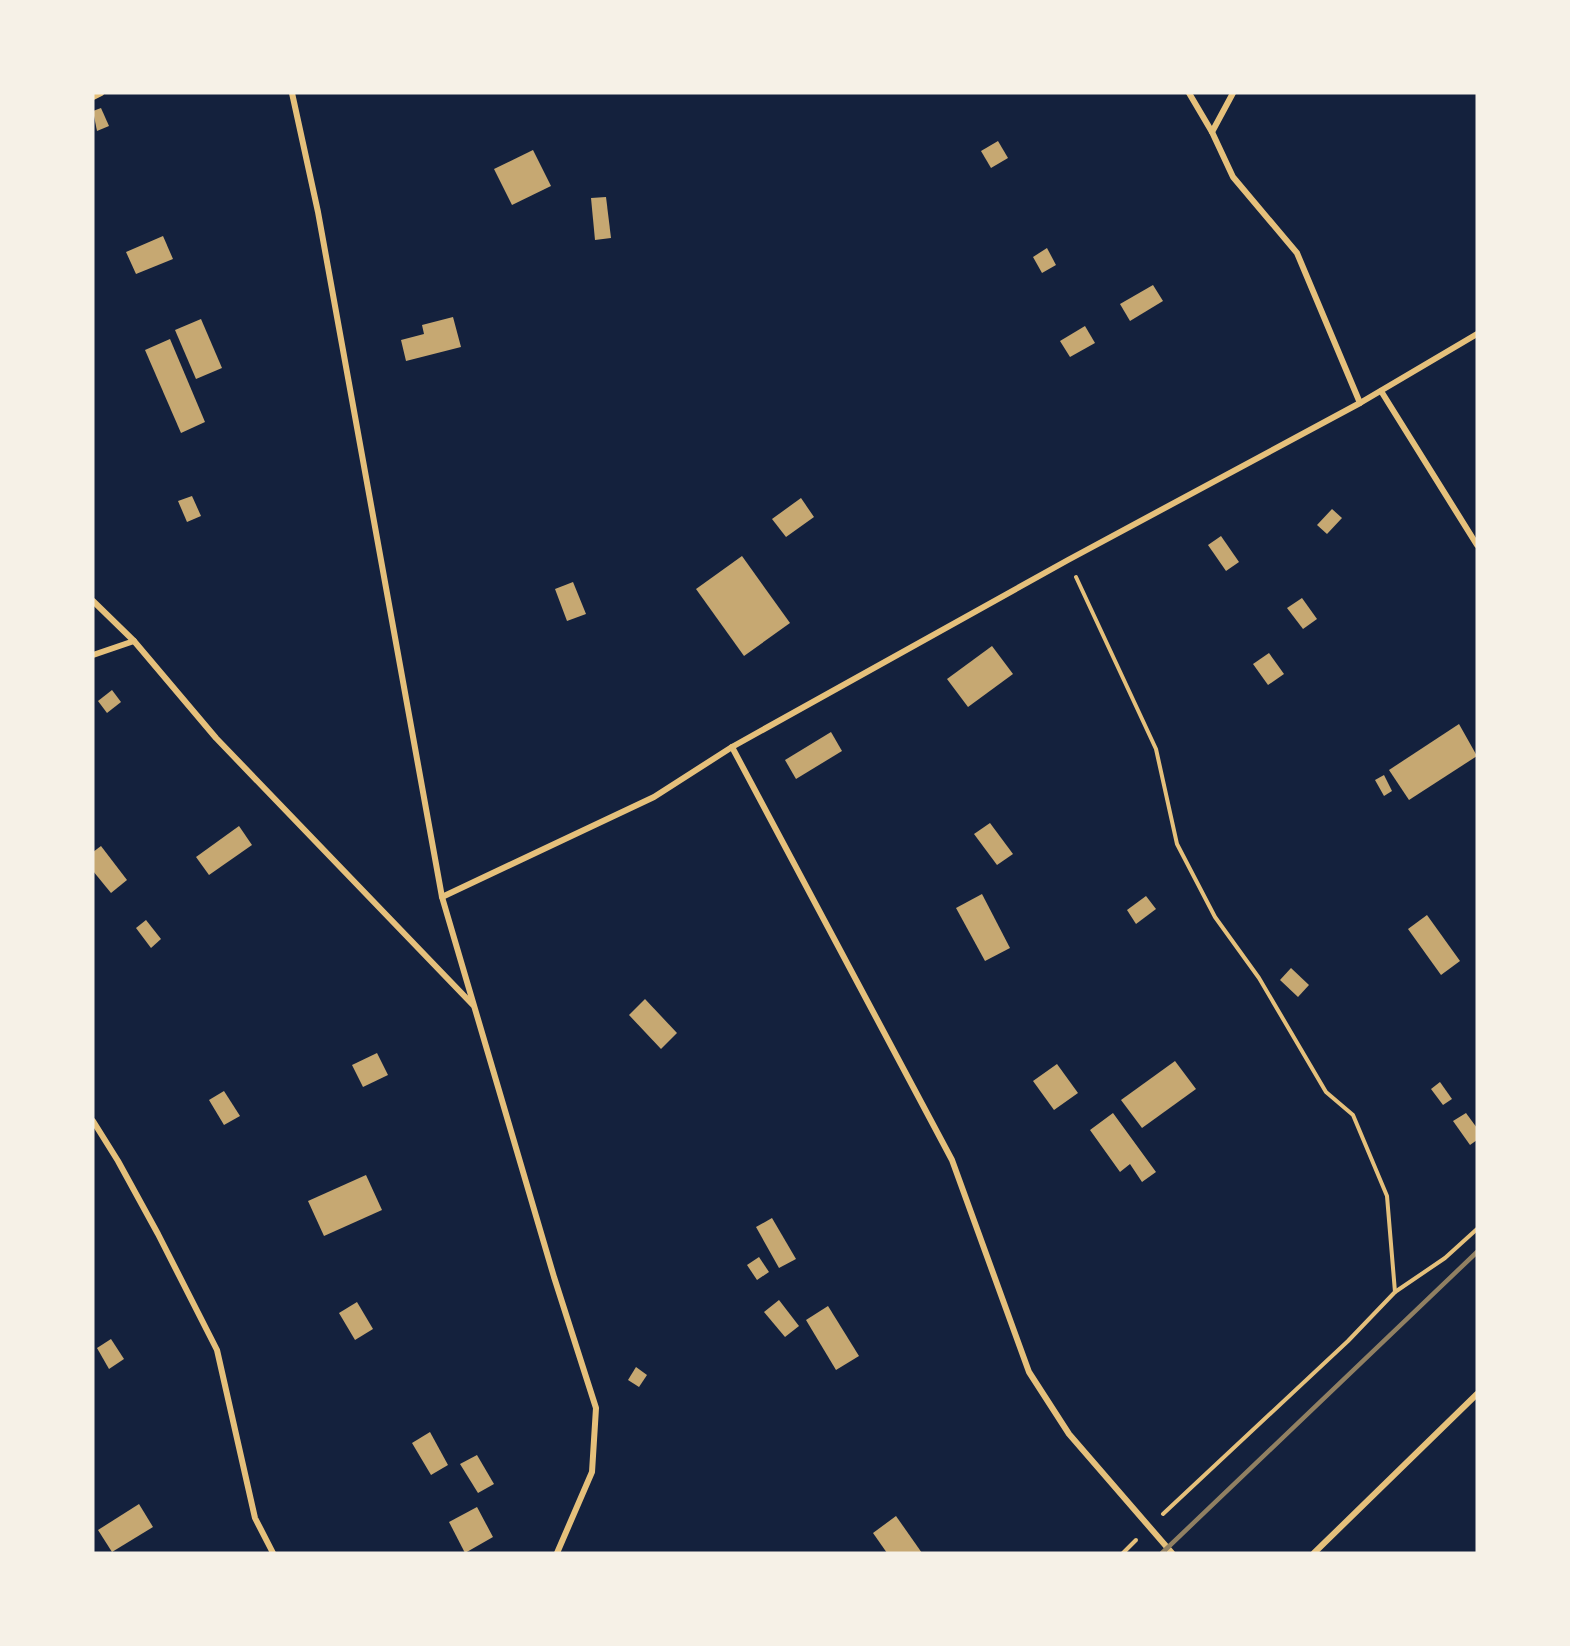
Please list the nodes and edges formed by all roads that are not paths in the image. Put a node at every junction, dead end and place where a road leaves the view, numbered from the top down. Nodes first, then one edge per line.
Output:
1 (101, 93) edge
2 (292, 93) edge
3 (1189, 93) edge
4 (1233, 93) edge
5 (93, 97) edge
6 (1212, 132) junction
7 (1477, 334) edge
8 (1381, 391) junction
9 (1360, 403) junction
10 (1477, 545) edge
11 (93, 601) edge
12 (134, 641) junction
13 (93, 655) edge
14 (732, 747) junction
15 (442, 897) junction
16 (476, 1008) junction
17 (93, 1121) edge
18 (1477, 1394) edge
19 (273, 1553) edge
20 (557, 1553) edge
21 (1172, 1553) edge
22 (1314, 1553) edge

1 - 5 street
2 - 15 street
3 - 6 street
4 - 6 street
6 - 9 street
7 - 8 street
8 - 9 street
8 - 10 street
9 - 14 street
11 - 12 street
12 - 13 street
12 - 16 street
14 - 15 street
14 - 21 street
15 - 16 street
16 - 20 street
17 - 19 street
18 - 22 street

